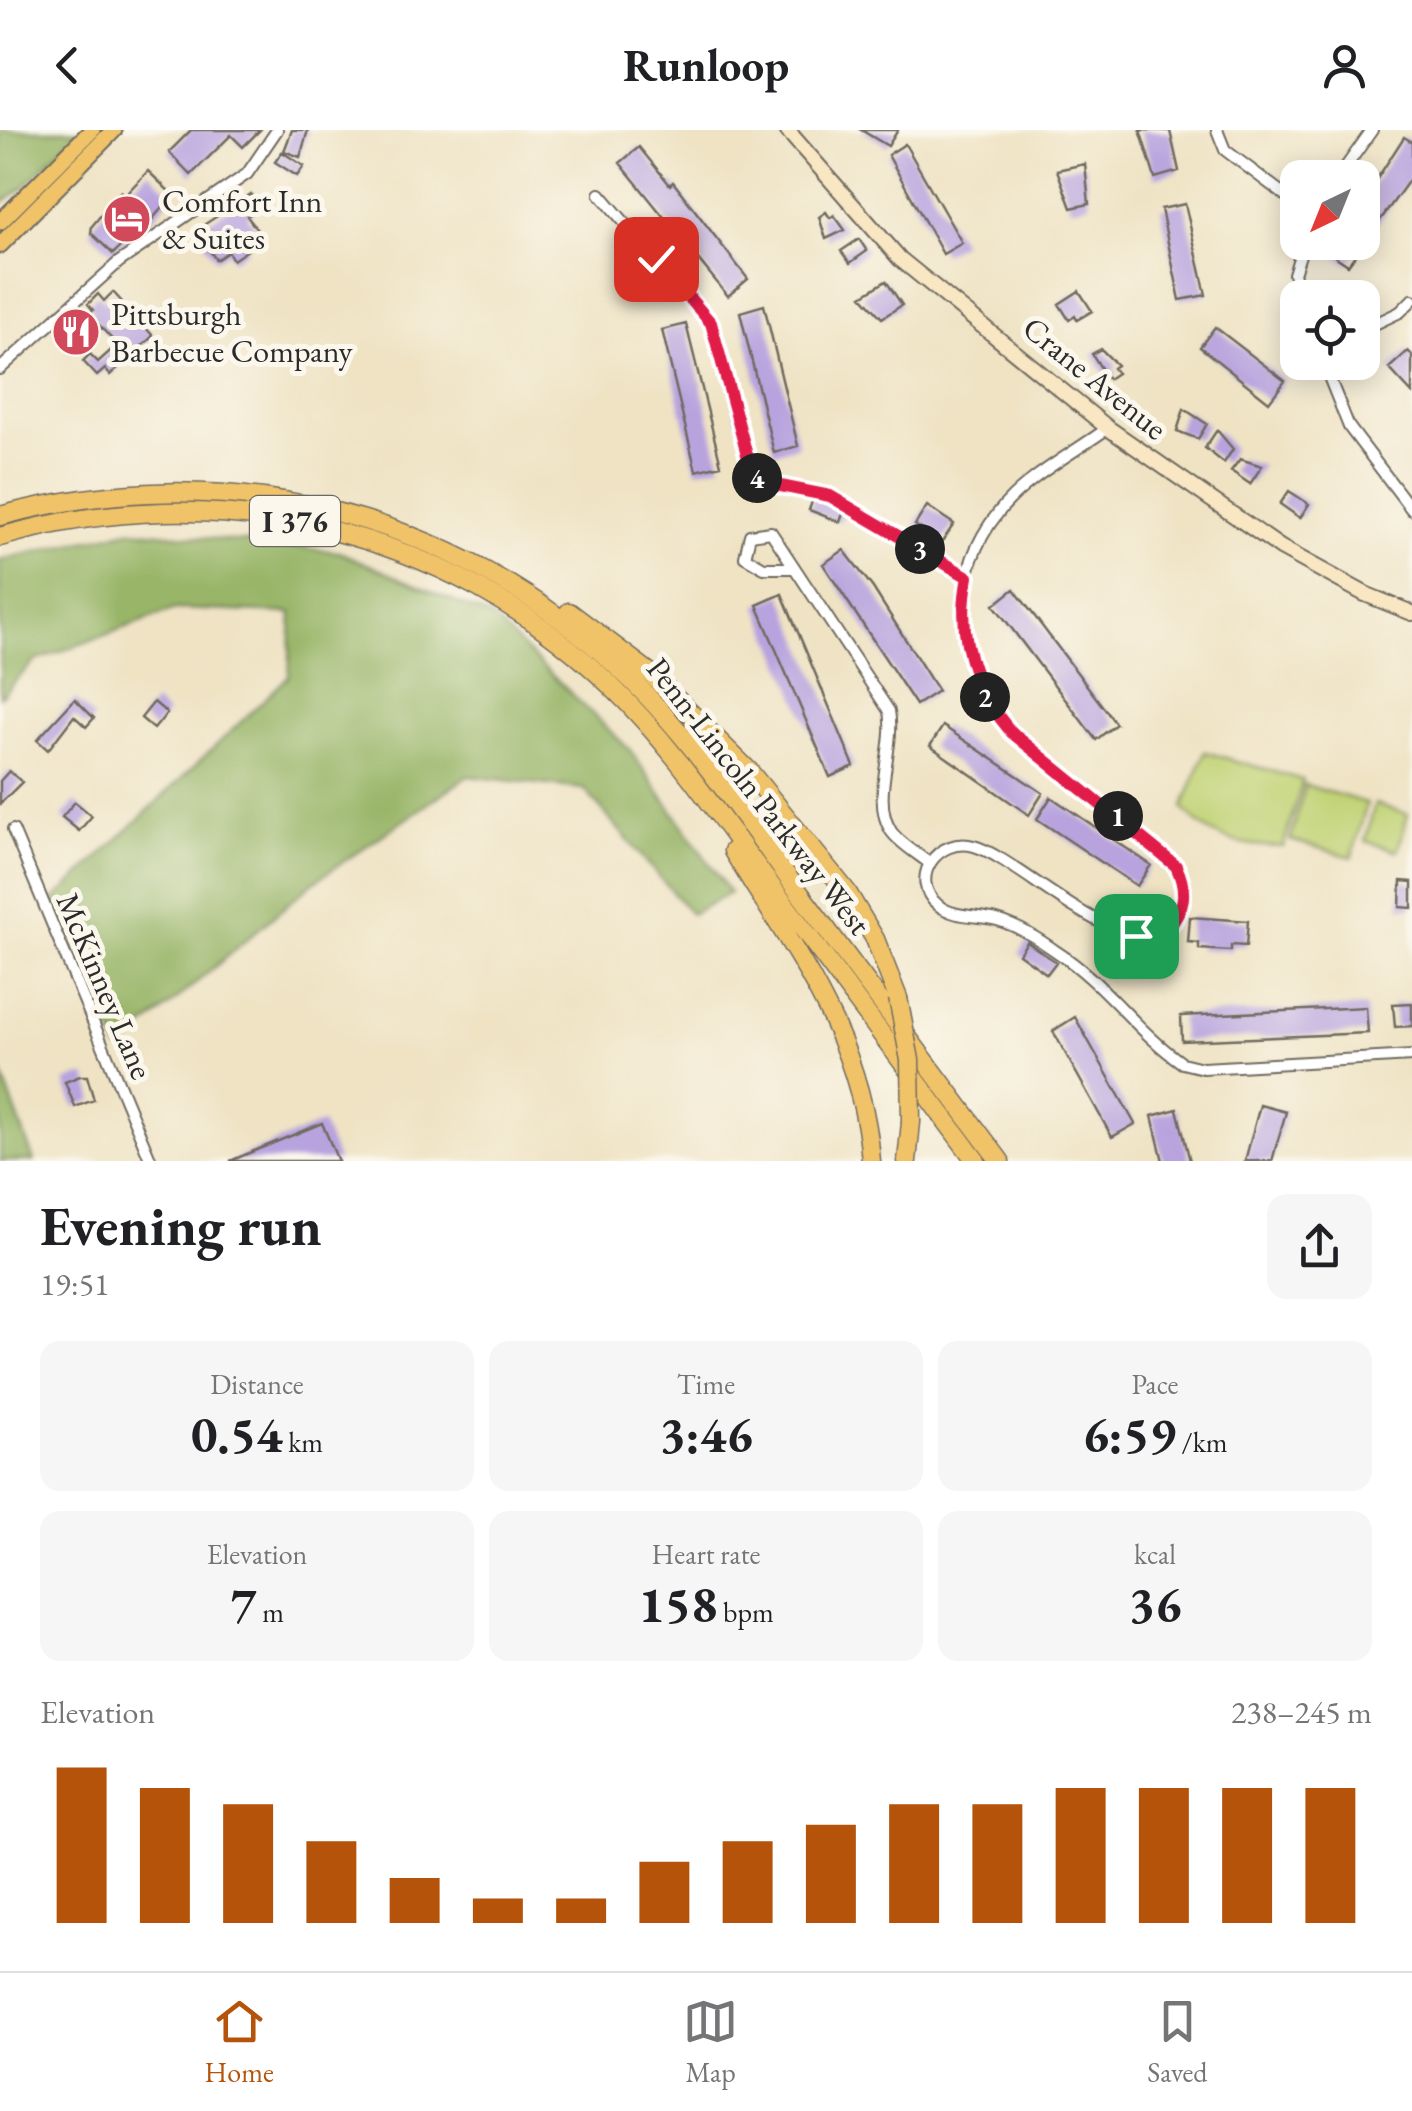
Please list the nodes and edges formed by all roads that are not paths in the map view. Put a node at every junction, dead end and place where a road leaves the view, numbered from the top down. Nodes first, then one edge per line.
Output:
1 (92, 130) edge
2 (114, 130) edge
3 (277, 130) edge
4 (787, 130) edge
5 (1218, 130) edge
6 (1372, 130) edge
7 (1351, 160) edge
8 (1280, 191) edge
9 (600, 194) dead end
10 (0, 222) edge
11 (0, 245) edge
12 (1412, 300) edge
13 (1380, 321) edge
14 (0, 368) edge
15 (1330, 380) edge
16 (1108, 428) junction
17 (1412, 510) edge
18 (0, 516) edge
19 (0, 536) edge
20 (467, 559) junction
21 (793, 568) junction
22 (968, 577) junction
23 (1412, 612) edge
24 (675, 757) junction
25 (13, 830) dead end
26 (929, 863) junction
27 (1412, 1056) edge
28 (151, 1161) edge
29 (871, 1161) edge
30 (907, 1161) edge
31 (976, 1161) edge
32 (1000, 1161) edge

1 - 10 main road
2 - 11 main road
3 - 14 street
4 - 16 street, Crane Avenue
5 - 8 street
6 - 7 street
9 - 22 street
12 - 13 street
15 - 17 street
16 - 22 street
16 - 23 street, Crane Avenue
18 - 20 highway, Penn-Lincoln Parkway West / I 376
19 - 24 highway, Penn-Lincoln Parkway West / I 376
20 - 30 highway, bridge
20 - 32 highway, Penn-Lincoln Parkway West / I 376
21 - 21 street
21 - 26 street
22 - 26 street
24 - 29 highway
24 - 31 highway, Penn-Lincoln Parkway West / I 376
25 - 28 street, McKinney Lane
26 - 27 street

